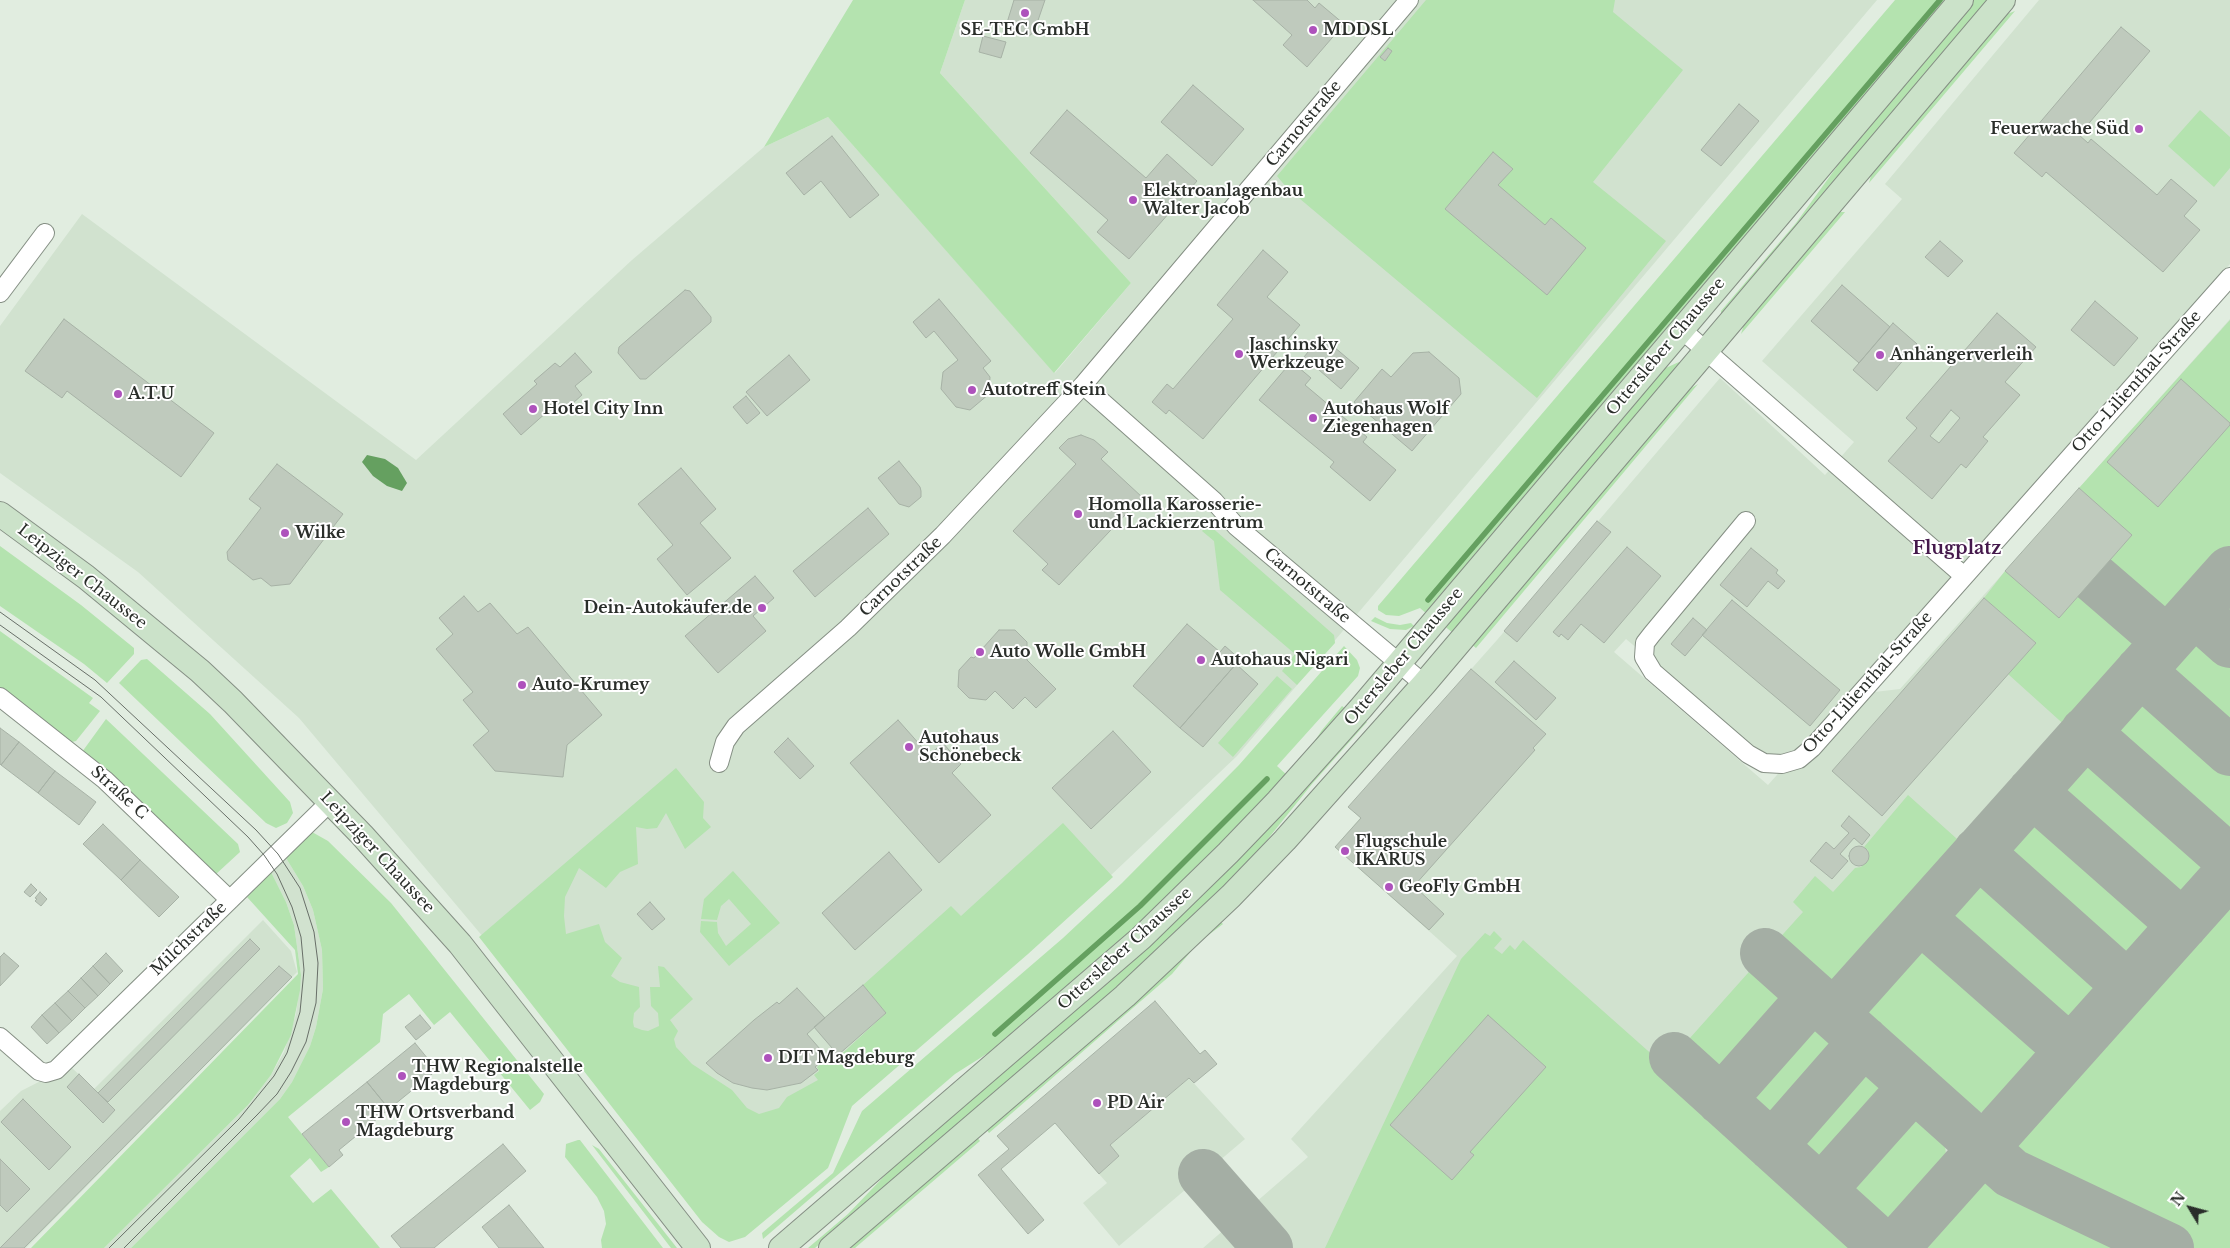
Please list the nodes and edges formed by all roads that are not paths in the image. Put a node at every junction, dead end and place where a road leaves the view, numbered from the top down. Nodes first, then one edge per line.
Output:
1 (1409, 0) edge
2 (1961, 0) edge
3 (2003, 0) edge
4 (46, 233) dead end
5 (2230, 277) edge
6 (0, 293) edge
7 (1681, 329) junction
8 (1706, 351) junction
9 (1083, 385) junction
10 (0, 514) edge
11 (1746, 521) dead end
12 (1964, 576) junction
13 (1399, 663) junction
14 (1424, 684) junction
15 (0, 697) edge
16 (719, 763) dead end
17 (330, 802) junction
18 (230, 900) junction
19 (0, 1036) edge
20 (698, 1248) edge
21 (781, 1248) edge
22 (831, 1248) edge

1 - 9 street, Carnotstraße
2 - 7 main road, Ottersleber Chaussee
3 - 8 main road, Ottersleber Chaussee
4 - 6 street
5 - 12 street, Otto-Lilienthal-Straße
7 - 8 street
7 - 13 main road, Ottersleber Chaussee
8 - 12 street
8 - 14 main road, Ottersleber Chaussee
9 - 13 street, Carnotstraße
9 - 16 street, Carnotstraße
10 - 17 main road, Leipziger Chaussee
11 - 12 street, Otto-Lilienthal-Straße
13 - 14 street, Carnotstraße
13 - 21 main road, Ottersleber Chaussee
14 - 22 main road, Ottersleber Chaussee
15 - 18 street, Straße C
17 - 18 street, Milchstraße
17 - 20 main road, Leipziger Chaussee
18 - 19 street, Milchstraße

